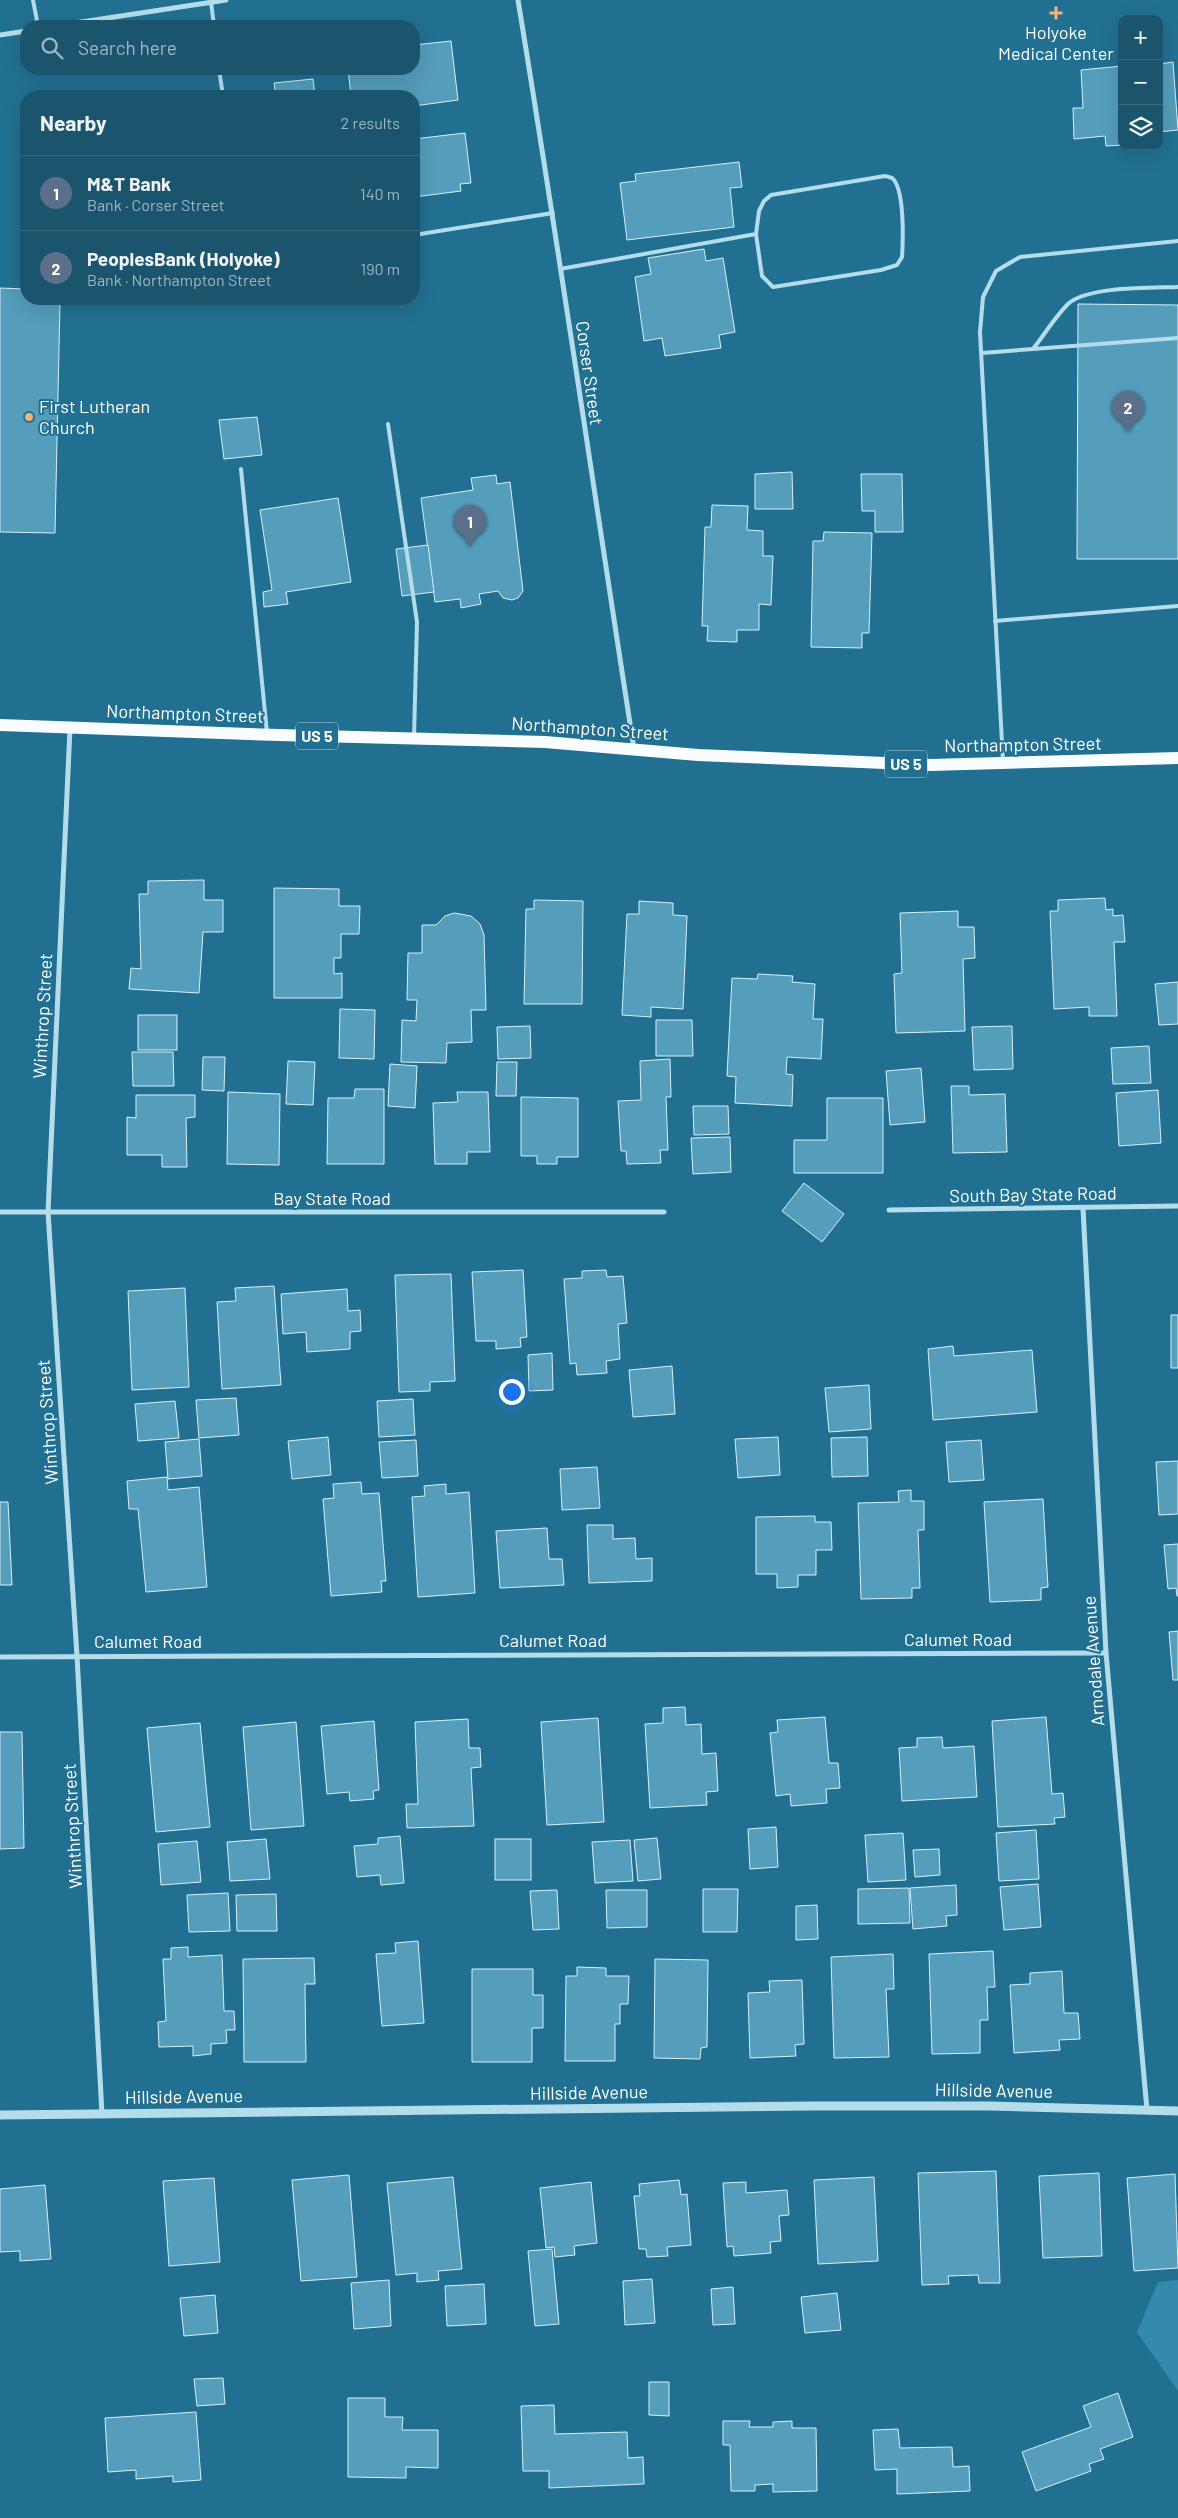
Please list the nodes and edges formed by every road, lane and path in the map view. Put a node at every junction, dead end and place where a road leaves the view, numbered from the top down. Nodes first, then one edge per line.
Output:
1 (33, 0) edge
2 (226, 0) edge
3 (518, 0) edge
4 (210, 2) junction
5 (37, 20) edge
6 (94, 20) edge
7 (213, 20) edge
8 (20, 32) edge
9 (0, 35) edge
10 (220, 75) edge
11 (221, 90) edge
12 (553, 213) junction
13 (420, 234) edge
14 (756, 234) junction
15 (1178, 241) edge
16 (560, 269) junction
17 (1178, 287) edge
18 (1178, 338) edge
19 (1033, 349) junction
20 (982, 353) junction
21 (388, 424) dead end
22 (241, 469) dead end
23 (1178, 606) edge
24 (996, 621) junction
25 (0, 725) edge
26 (70, 728) junction
27 (267, 735) junction
28 (414, 738) junction
29 (634, 749) junction
30 (1178, 758) edge
31 (1003, 763) junction
32 (1178, 1206) edge
33 (1083, 1208) junction
34 (889, 1210) dead end
35 (0, 1212) edge
36 (48, 1212) junction
37 (664, 1212) dead end
38 (1106, 1653) junction
39 (77, 1656) junction
40 (0, 1657) edge
41 (1147, 2110) junction
42 (1178, 2111) edge
43 (102, 2114) junction
44 (0, 2115) edge

1 - 5 lane
2 - 4 street
3 - 12 street, Corser Street
4 - 6 street
4 - 7 lane
8 - 9 street
10 - 11 lane
12 - 13 lane
12 - 16 street, Corser Street
14 - 14 lane
14 - 16 lane
15 - 20 lane
16 - 29 street, Corser Street
17 - 19 lane
18 - 19 lane
19 - 20 lane
20 - 24 lane
21 - 28 lane
22 - 27 lane
23 - 24 lane
24 - 31 lane
25 - 26 main road, Northampton Street / US 5
26 - 27 main road, Northampton Street / US 5
26 - 36 street, Winthrop Street
27 - 28 main road, Northampton Street / US 5
28 - 29 main road, Northampton Street / US 5
29 - 31 main road, Northampton Street / US 5
30 - 31 main road, Northampton Street / US 5
32 - 33 street, South Bay State Road
33 - 34 street, South Bay State Road
33 - 38 street, Arnodale Avenue
35 - 36 street, Bay State Road
36 - 37 street, Bay State Road
36 - 39 street, Winthrop Street
38 - 39 street, Calumet Road
38 - 41 street, Arnodale Avenue
39 - 40 street, Calumet Road
39 - 43 street, Winthrop Street
41 - 42 street, Hillside Avenue
41 - 43 street, Hillside Avenue
43 - 44 street, Hillside Avenue

